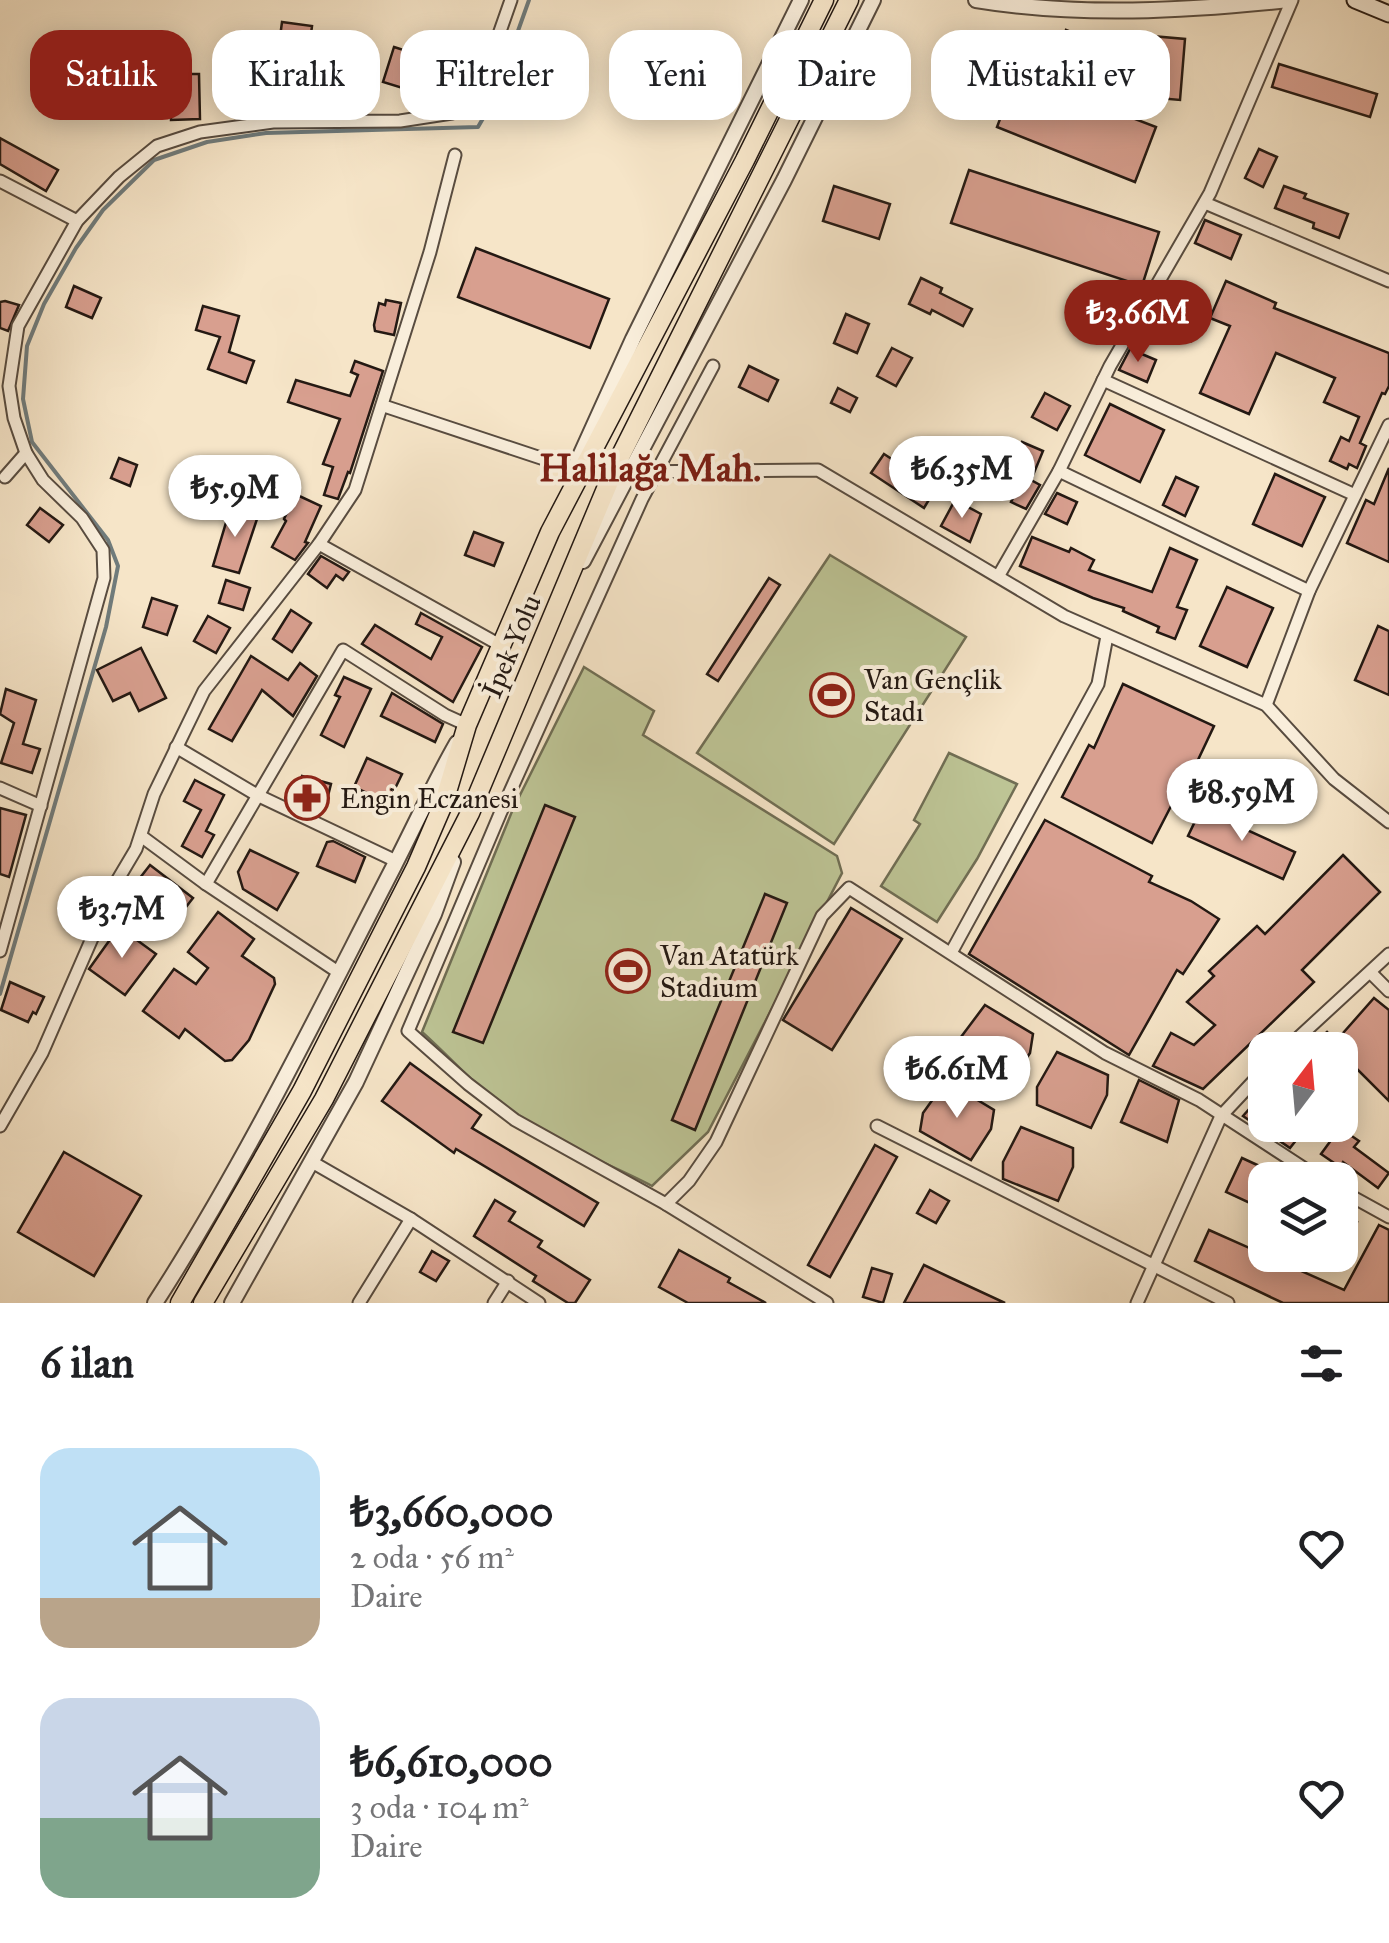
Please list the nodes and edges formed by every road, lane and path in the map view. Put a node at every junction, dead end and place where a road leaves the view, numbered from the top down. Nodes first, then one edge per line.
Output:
1 (511, 0) edge
2 (801, 0) edge
3 (824, 0) edge
4 (849, 0) edge
5 (873, 0) edge
6 (976, 0) edge
7 (1290, 0) edge
8 (1355, 0) edge
9 (1389, 14) edge
10 (454, 155) dead end
11 (0, 181) edge
12 (1204, 203) junction
13 (77, 220) junction
14 (1389, 281) edge
15 (712, 366) dead end
16 (1103, 380) junction
17 (384, 406) junction
18 (1389, 424) edge
19 (26, 453) junction
20 (574, 469) junction
21 (1059, 470) junction
22 (633, 472) junction
23 (656, 472) junction
24 (5, 478) dead end
25 (1355, 495) junction
26 (550, 532) junction
27 (319, 544) junction
28 (999, 575) junction
29 (1309, 591) junction
30 (558, 605) junction
31 (1107, 636) junction
32 (500, 645) junction
33 (1266, 705) junction
34 (467, 725) junction
35 (176, 747) junction
36 (0, 788) edge
37 (257, 795) junction
38 (40, 806) junction
39 (470, 813) junction
40 (1389, 822) edge
41 (141, 836) junction
42 (396, 861) junction
43 (206, 884) junction
44 (0, 948) edge
45 (952, 952) junction
46 (1389, 954) edge
47 (338, 972) junction
48 (1372, 973) junction
49 (1389, 991) edge
50 (1305, 1032) edge
51 (1248, 1088) edge
52 (1222, 1116) junction
53 (0, 1126) edge
54 (877, 1126) dead end
55 (312, 1162) junction
56 (1294, 1162) edge
57 (1358, 1200) edge
58 (666, 1204) junction
59 (1389, 1217) edge
60 (411, 1219) junction
61 (1154, 1264) junction
62 (508, 1281) junction
63 (155, 1303) edge
64 (180, 1303) edge
65 (203, 1303) edge
66 (232, 1303) edge
67 (359, 1303) edge
68 (494, 1303) edge
69 (539, 1303) edge
70 (827, 1303) edge
71 (1137, 1303) edge
72 (1228, 1303) edge

1 - 13 street
2 - 20 street
3 - 26 highway, İpek Yolu
4 - 30 highway, İpek Yolu
5 - 22 street
6 - 7 street
7 - 12 street
8 - 9 main road
10 - 17 street
11 - 13 street
12 - 14 street
12 - 16 street
13 - 19 street
15 - 23 street
16 - 21 street
16 - 25 street
17 - 20 street
17 - 27 street
18 - 25 street
19 - 24 street
19 - 38 street
20 - 26 street
21 - 28 street
21 - 29 street
22 - 23 street
22 - 30 street
23 - 28 street
23 - 58 street
25 - 29 street
26 - 32 highway, İpek Yolu
27 - 32 street
27 - 35 street
28 - 31 street
29 - 33 street
30 - 39 highway, İpek Yolu
31 - 33 street
31 - 45 street
32 - 34 highway, İpek Yolu
33 - 40 street
34 - 37 street
34 - 42 street
34 - 64 highway, İpek Yolu
35 - 37 street
35 - 41 street
36 - 38 street
37 - 42 street
37 - 43 street
38 - 44 street
39 - 55 street
39 - 65 highway, İpek Yolu
41 - 43 street
41 - 53 street
42 - 47 street
43 - 47 street
45 - 52 street
45 - 58 street
46 - 48 street
47 - 63 street
48 - 49 street
48 - 50 street
51 - 52 street
52 - 56 street
52 - 61 street
54 - 61 street
55 - 60 street
55 - 66 street
57 - 59 street
58 - 70 street
60 - 62 street
60 - 67 street
61 - 71 street
61 - 72 street
62 - 68 street
62 - 69 street

